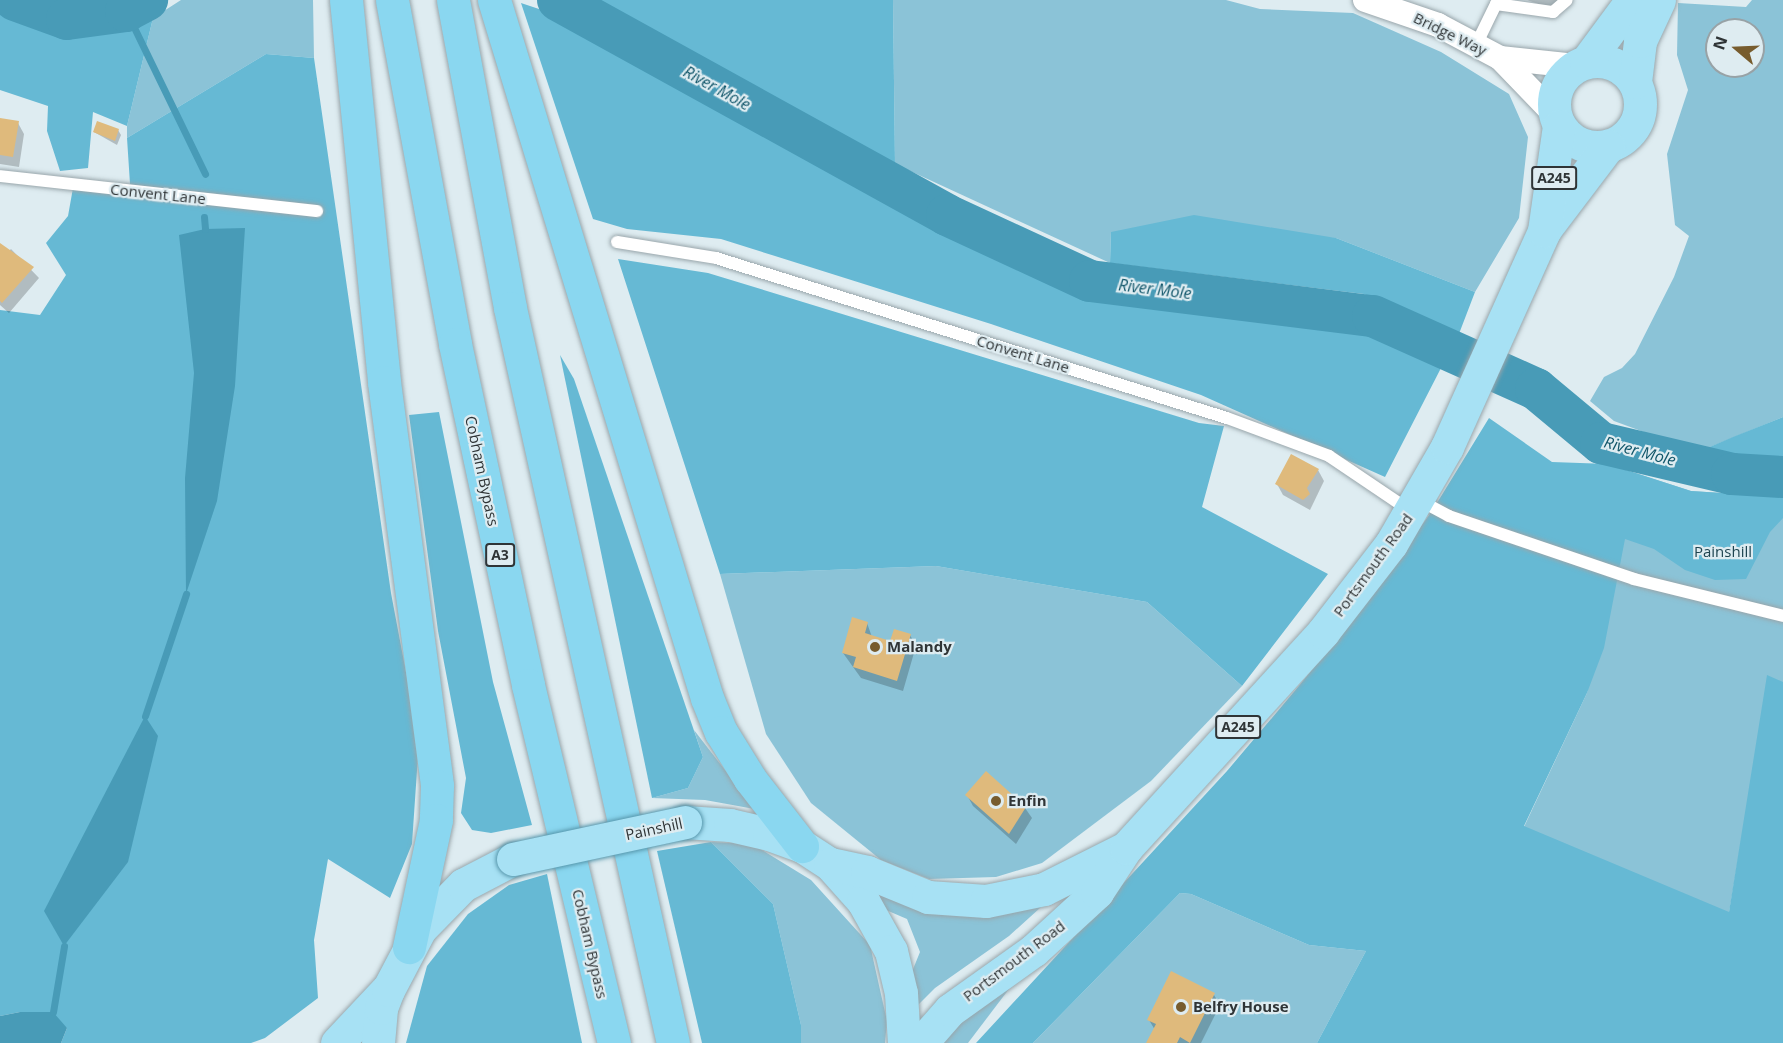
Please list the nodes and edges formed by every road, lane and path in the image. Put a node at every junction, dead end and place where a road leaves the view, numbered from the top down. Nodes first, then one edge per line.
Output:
1 (346, 0) edge
2 (392, 0) edge
3 (453, 0) edge
4 (494, 0) edge
5 (1365, 0) edge
6 (1568, 0) edge
7 (1632, 0) edge
8 (1659, 0) edge
9 (1492, 2) edge
10 (1476, 45) junction
11 (1500, 58) junction
12 (1581, 64) junction
13 (1635, 82) junction
14 (1557, 120) junction
15 (1608, 146) junction
16 (0, 176) edge
17 (317, 211) dead end
18 (1544, 231) junction
19 (617, 242) dead end
20 (1416, 506) junction
21 (1783, 616) edge
22 (802, 846) junction
23 (1126, 848) junction
24 (830, 864) junction
25 (410, 947) junction
26 (388, 990) junction
27 (337, 1043) edge
28 (378, 1043) edge
29 (614, 1043) edge
30 (673, 1043) edge
31 (904, 1043) edge
32 (921, 1043) edge

1 - 25 highway
2 - 29 highway, Cobham Bypass / A3
3 - 30 highway
4 - 22 highway
5 - 10 street, Bridge Way
6 - 9 lane
7 - 12 main road
8 - 13 main road
9 - 10 lane
10 - 11 street, Bridge Way
11 - 12 street, Bridge Way
11 - 14 street, Bridge Way
12 - 13 main road
12 - 14 main road
13 - 15 main road
14 - 15 main road
14 - 18 main road, Portsmouth Road / A245
15 - 18 main road, Portsmouth Road / A245
16 - 17 lane, Convent Lane
18 - 20 main road, Portsmouth Road / A245
19 - 20 lane, Convent Lane
20 - 21 lane, Convent Lane
20 - 23 main road, Portsmouth Road / A245
22 - 24 main road, Painshill
22 - 25 main road, Painshill, bridge
23 - 24 main road, Portsmouth Road / A245
23 - 32 main road, Portsmouth Road / A245
24 - 31 main road, Painshill
25 - 26 main road, Painshill
26 - 27 main road
26 - 28 main road, Painshill

